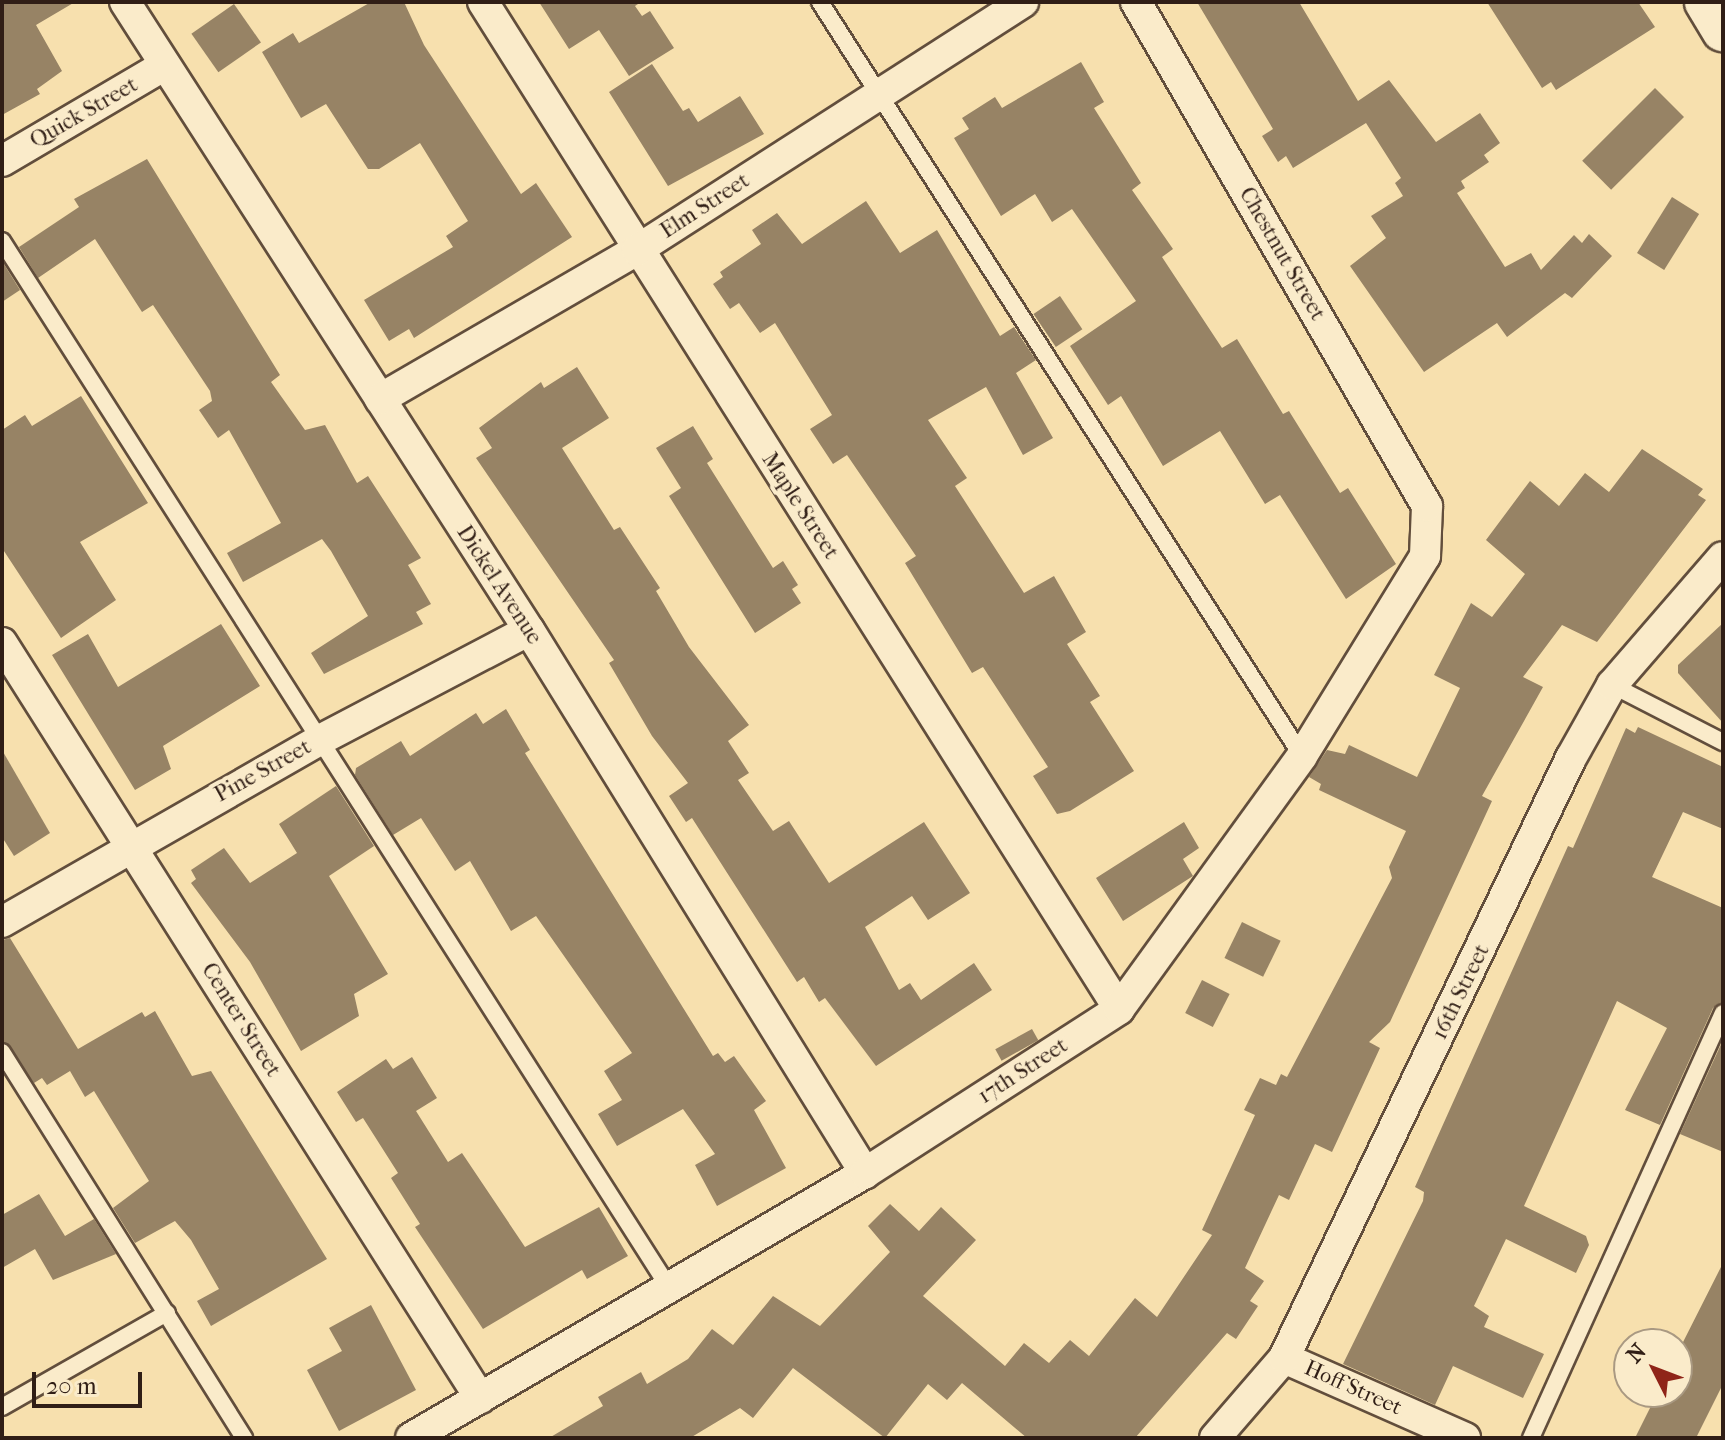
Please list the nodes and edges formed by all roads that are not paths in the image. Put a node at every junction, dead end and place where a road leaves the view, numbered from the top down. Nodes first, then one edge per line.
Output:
1 (125, 2) edge
2 (483, 2) edge
3 (820, 2) edge
4 (1023, 2) edge
5 (1136, 2) edge
6 (1706, 2) edge
7 (1723, 30) edge
8 (165, 65) junction
9 (878, 94) junction
10 (2, 161) edge
11 (2, 241) edge
12 (637, 250) junction
13 (380, 399) junction
14 (1427, 506) joint
15 (1723, 557) edge
16 (529, 630) junction
17 (2, 643) edge
18 (1612, 685) junction
19 (318, 741) junction
20 (1723, 742) edge
21 (1302, 756) junction
22 (131, 846) junction
23 (2, 922) edge
24 (1119, 1009) junction
25 (1723, 1013) edge
26 (2, 1052) edge
27 (865, 1173) junction
28 (668, 1286) junction
29 (167, 1313) junction
30 (1284, 1358) junction
31 (480, 1398) junction
32 (2, 1407) edge
33 (244, 1438) edge
34 (411, 1438) edge
35 (1215, 1438) edge
36 (1465, 1438) edge
37 (1531, 1438) edge

1 - 8 street, Dickel Avenue
2 - 12 street, Maple Street
3 - 9 lane
4 - 9 street, Elm Street
5 - 14 street, Chestnut Street
6 - 7 street
8 - 10 street, Quick Street
8 - 13 street, Dickel Avenue
9 - 12 street, Elm Street
9 - 21 lane
11 - 19 lane
12 - 13 street, Elm Street
12 - 24 street, Maple Street
13 - 16 street, Dickel Avenue
14 - 21 street, 17th Street
15 - 18 street, 16th Street
16 - 19 street, Pine Street
16 - 27 street, Dickel Avenue
17 - 22 street, Center Street
18 - 20 lane
18 - 30 street, 16th Street
19 - 22 street, Pine Street
19 - 28 lane
21 - 24 street, 17th Street
22 - 23 street, Pine Street
22 - 31 street, Center Street
24 - 27 street, 17th Street
25 - 37 lane
26 - 29 lane
27 - 28 street, 17th Street
28 - 31 street, 17th Street
29 - 32 lane
29 - 33 lane
30 - 35 street, 16th Street
30 - 36 street, Hoff Street
31 - 34 street, 17th Street

